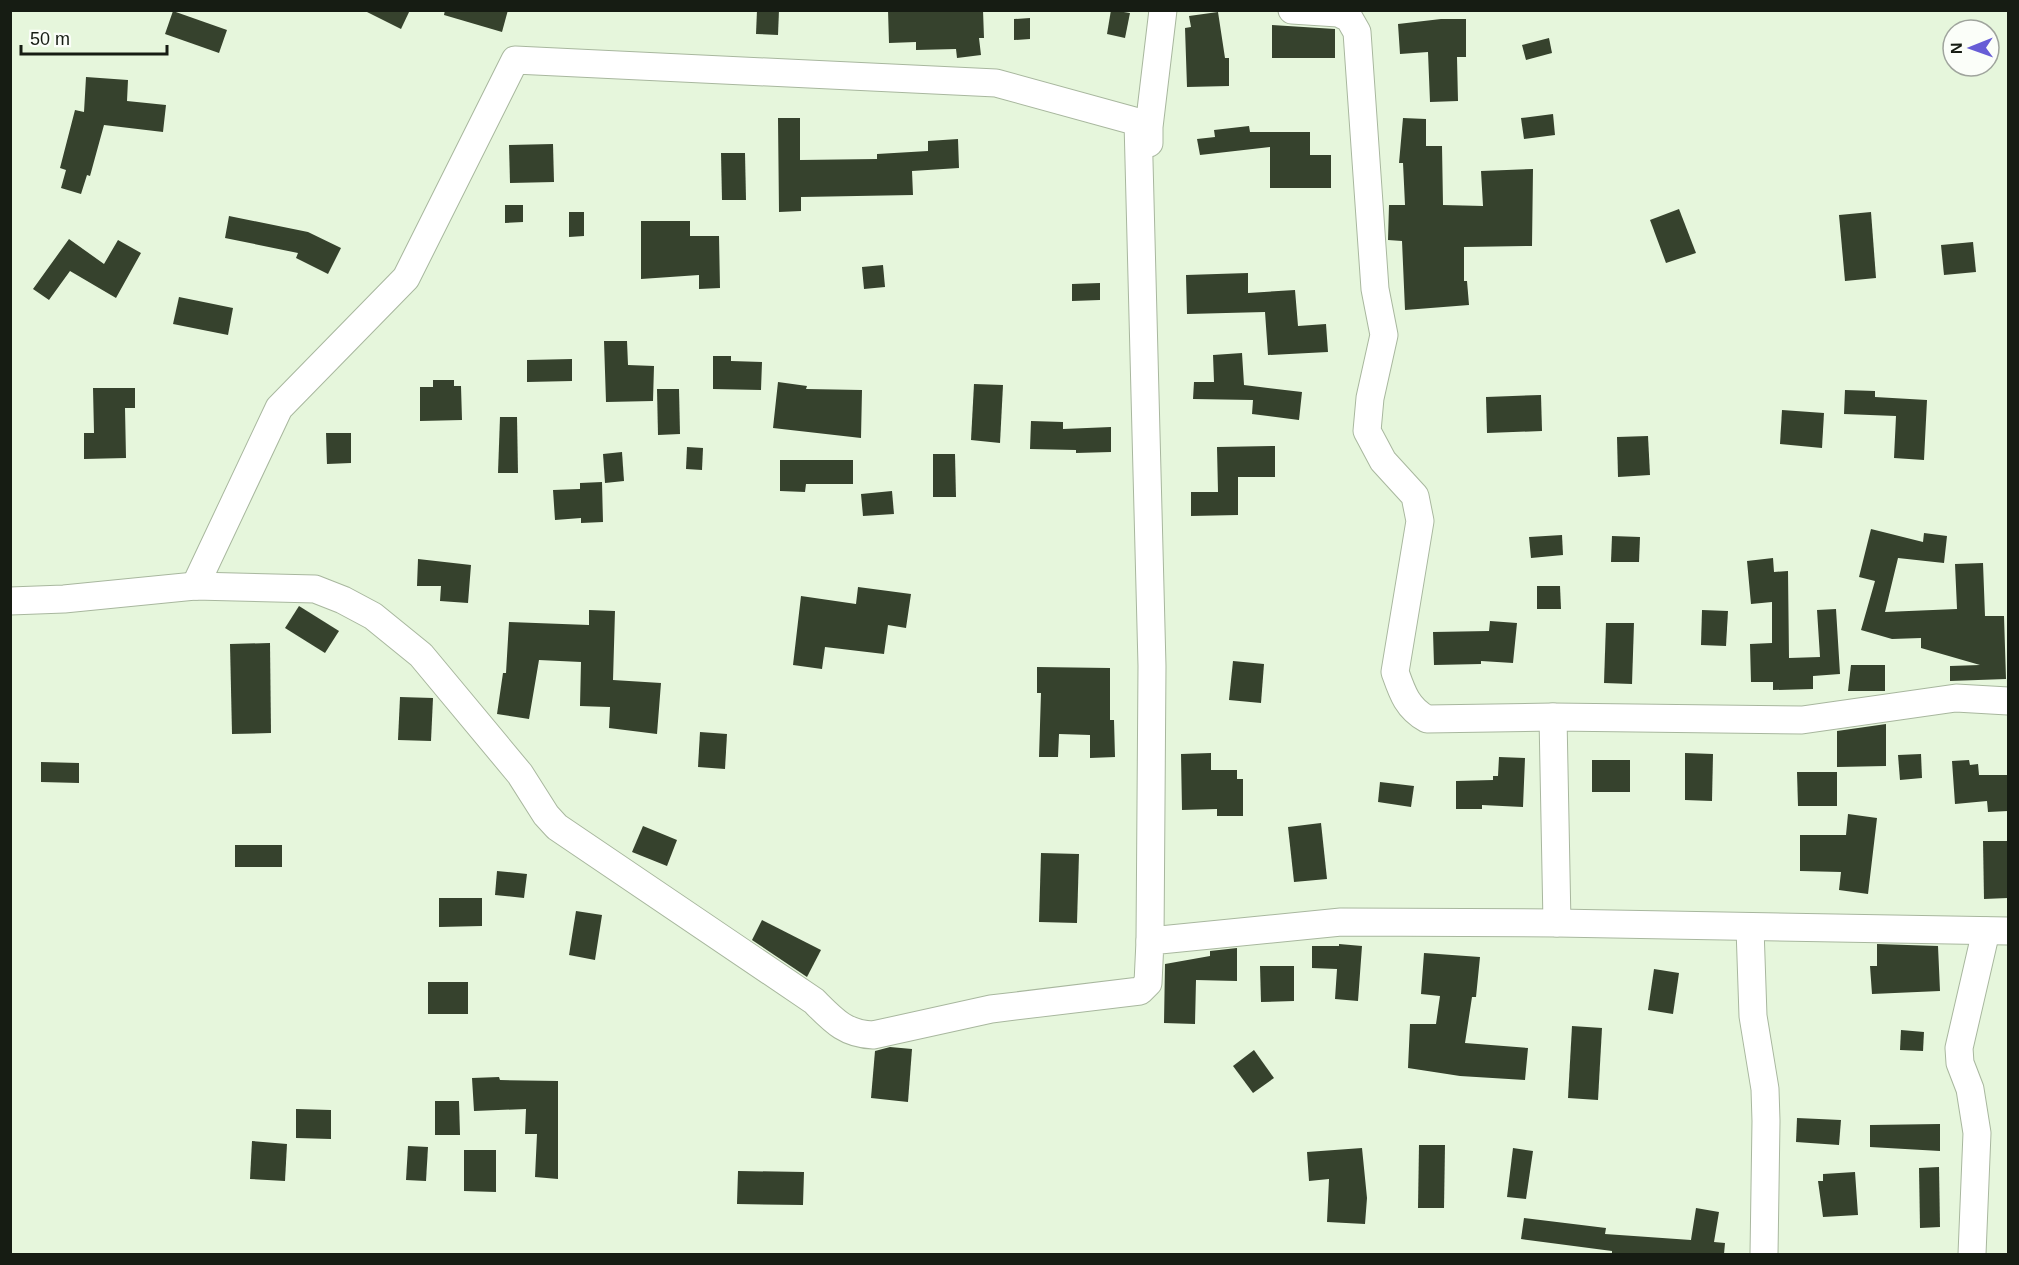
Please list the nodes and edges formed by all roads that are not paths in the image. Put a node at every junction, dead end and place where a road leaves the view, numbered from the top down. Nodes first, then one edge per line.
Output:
1 (1163, 10) edge
2 (1292, 10) edge
3 (195, 586) junction
4 (10, 601) edge
5 (2008, 701) edge
6 (1553, 717) junction
7 (1557, 922) junction
8 (1750, 928) junction
9 (1997, 931) edge
10 (1150, 941) junction
11 (1764, 1254) edge
12 (1972, 1254) edge

1 - 10 street
2 - 6 street
3 - 4 street
3 - 10 street
3 - 10 street
5 - 6 street
6 - 7 street
7 - 8 street
7 - 10 street
8 - 9 street
8 - 11 street
9 - 12 street

